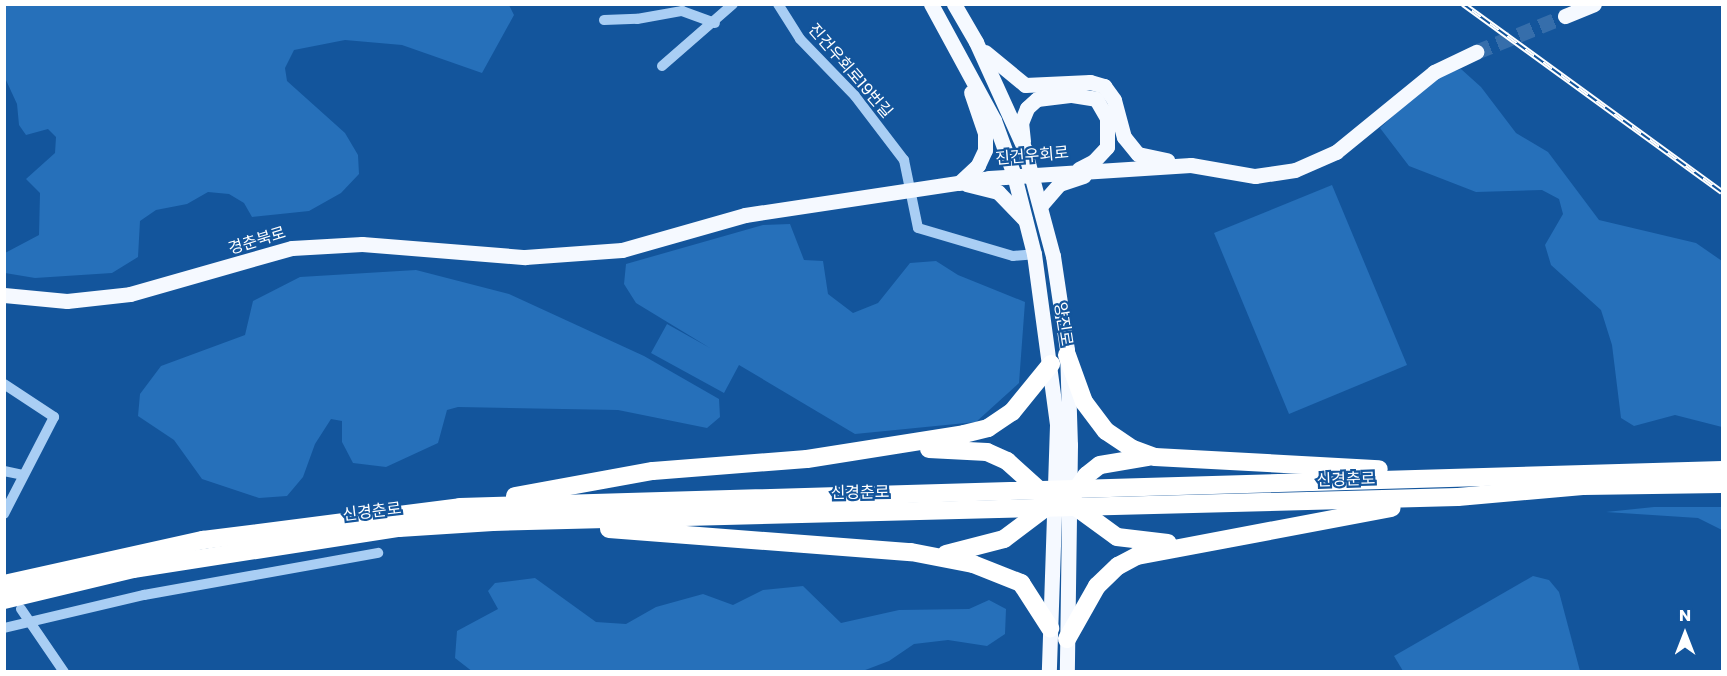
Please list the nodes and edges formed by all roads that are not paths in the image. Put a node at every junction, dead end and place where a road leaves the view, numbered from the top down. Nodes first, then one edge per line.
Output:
1 (734, 4) edge
2 (778, 4) edge
3 (932, 4) edge
4 (954, 4) edge
5 (1594, 4) edge
6 (1565, 16) tunnel mouth
7 (604, 21) dead end
8 (715, 23) junction
9 (976, 42) junction
10 (1476, 52) tunnel mouth
11 (662, 66) dead end
12 (969, 71) junction
13 (1024, 148) junction
14 (1191, 165) junction
15 (1112, 168) junction
16 (1076, 171) junction
17 (1032, 174) junction
18 (1014, 175) junction
19 (959, 183) junction
20 (909, 191) junction
21 (1041, 205) junction
22 (1025, 220) junction
23 (1034, 254) junction
24 (560, 256) joint
25 (4, 295) edge
26 (1059, 359) junction
27 (4, 384) edge
28 (871, 450) junction
29 (1155, 457) junction
30 (1722, 470) edge
31 (4, 471) edge
32 (23, 475) junction
33 (1456, 476) junction
34 (1722, 484) edge
35 (1458, 497) junction
36 (1105, 498) junction
37 (1020, 501) junction
38 (1061, 502) junction
39 (460, 507) junction
40 (4, 514) edge
41 (493, 522) junction
42 (1189, 544) junction
43 (378, 553) dead end
44 (936, 556) junction
45 (4, 584) edge
46 (13, 605) edge
47 (29, 621) junction
48 (4, 628) edge
49 (1050, 628) junction
50 (1067, 639) junction
51 (64, 672) edge
52 (1049, 672) edge
53 (1067, 672) edge

1 - 8 street
2 - 20 street, 진건우회로19번길
3 - 12 main road, 양진로
4 - 9 main road, 양진로
5 - 6 main road
7 - 8 street
8 - 11 street
9 - 13 main road, 양진로
9 - 14 main road
10 - 14 main road, 진건우회로
12 - 18 main road, 양진로
12 - 19 main road
13 - 16 main road
13 - 17 main road, 양진로
14 - 15 main road, 진건우회로
15 - 16 main road, 진건우회로
15 - 21 main road
16 - 17 main road, 진건우회로
17 - 18 main road, 진건우회로
17 - 21 main road, 양진로
18 - 19 main road, 진건우회로
18 - 22 main road, 양진로
19 - 20 main road, 진건우회로
19 - 22 main road
20 - 23 street, 진건우회로19번길
20 - 24 main road, 진건우회로
21 - 26 main road, 양진로
22 - 23 main road, 양진로
23 - 26 main road, 양진로
24 - 25 main road, 경춘북로
26 - 28 highway
26 - 29 highway
26 - 38 main road, 양진로
27 - 32 street
28 - 38 highway
28 - 39 highway
29 - 33 highway
29 - 38 highway
30 - 33 highway, 신경춘로
31 - 32 street
32 - 40 street
33 - 36 highway, 신경춘로
34 - 35 highway, 신경춘로
35 - 36 highway, 신경춘로
35 - 42 highway
36 - 37 highway, 신경춘로
37 - 39 highway, 신경춘로
37 - 41 highway, 신경춘로
38 - 42 highway
38 - 44 highway
38 - 49 main road, 양진로
38 - 50 main road, 양진로
39 - 45 highway, 신경춘로
41 - 44 highway
41 - 46 highway, 신경춘로
42 - 50 highway
43 - 47 street
44 - 49 highway
46 - 47 street
47 - 48 street
47 - 51 street
49 - 52 main road, 양진로
50 - 53 main road, 양진로

